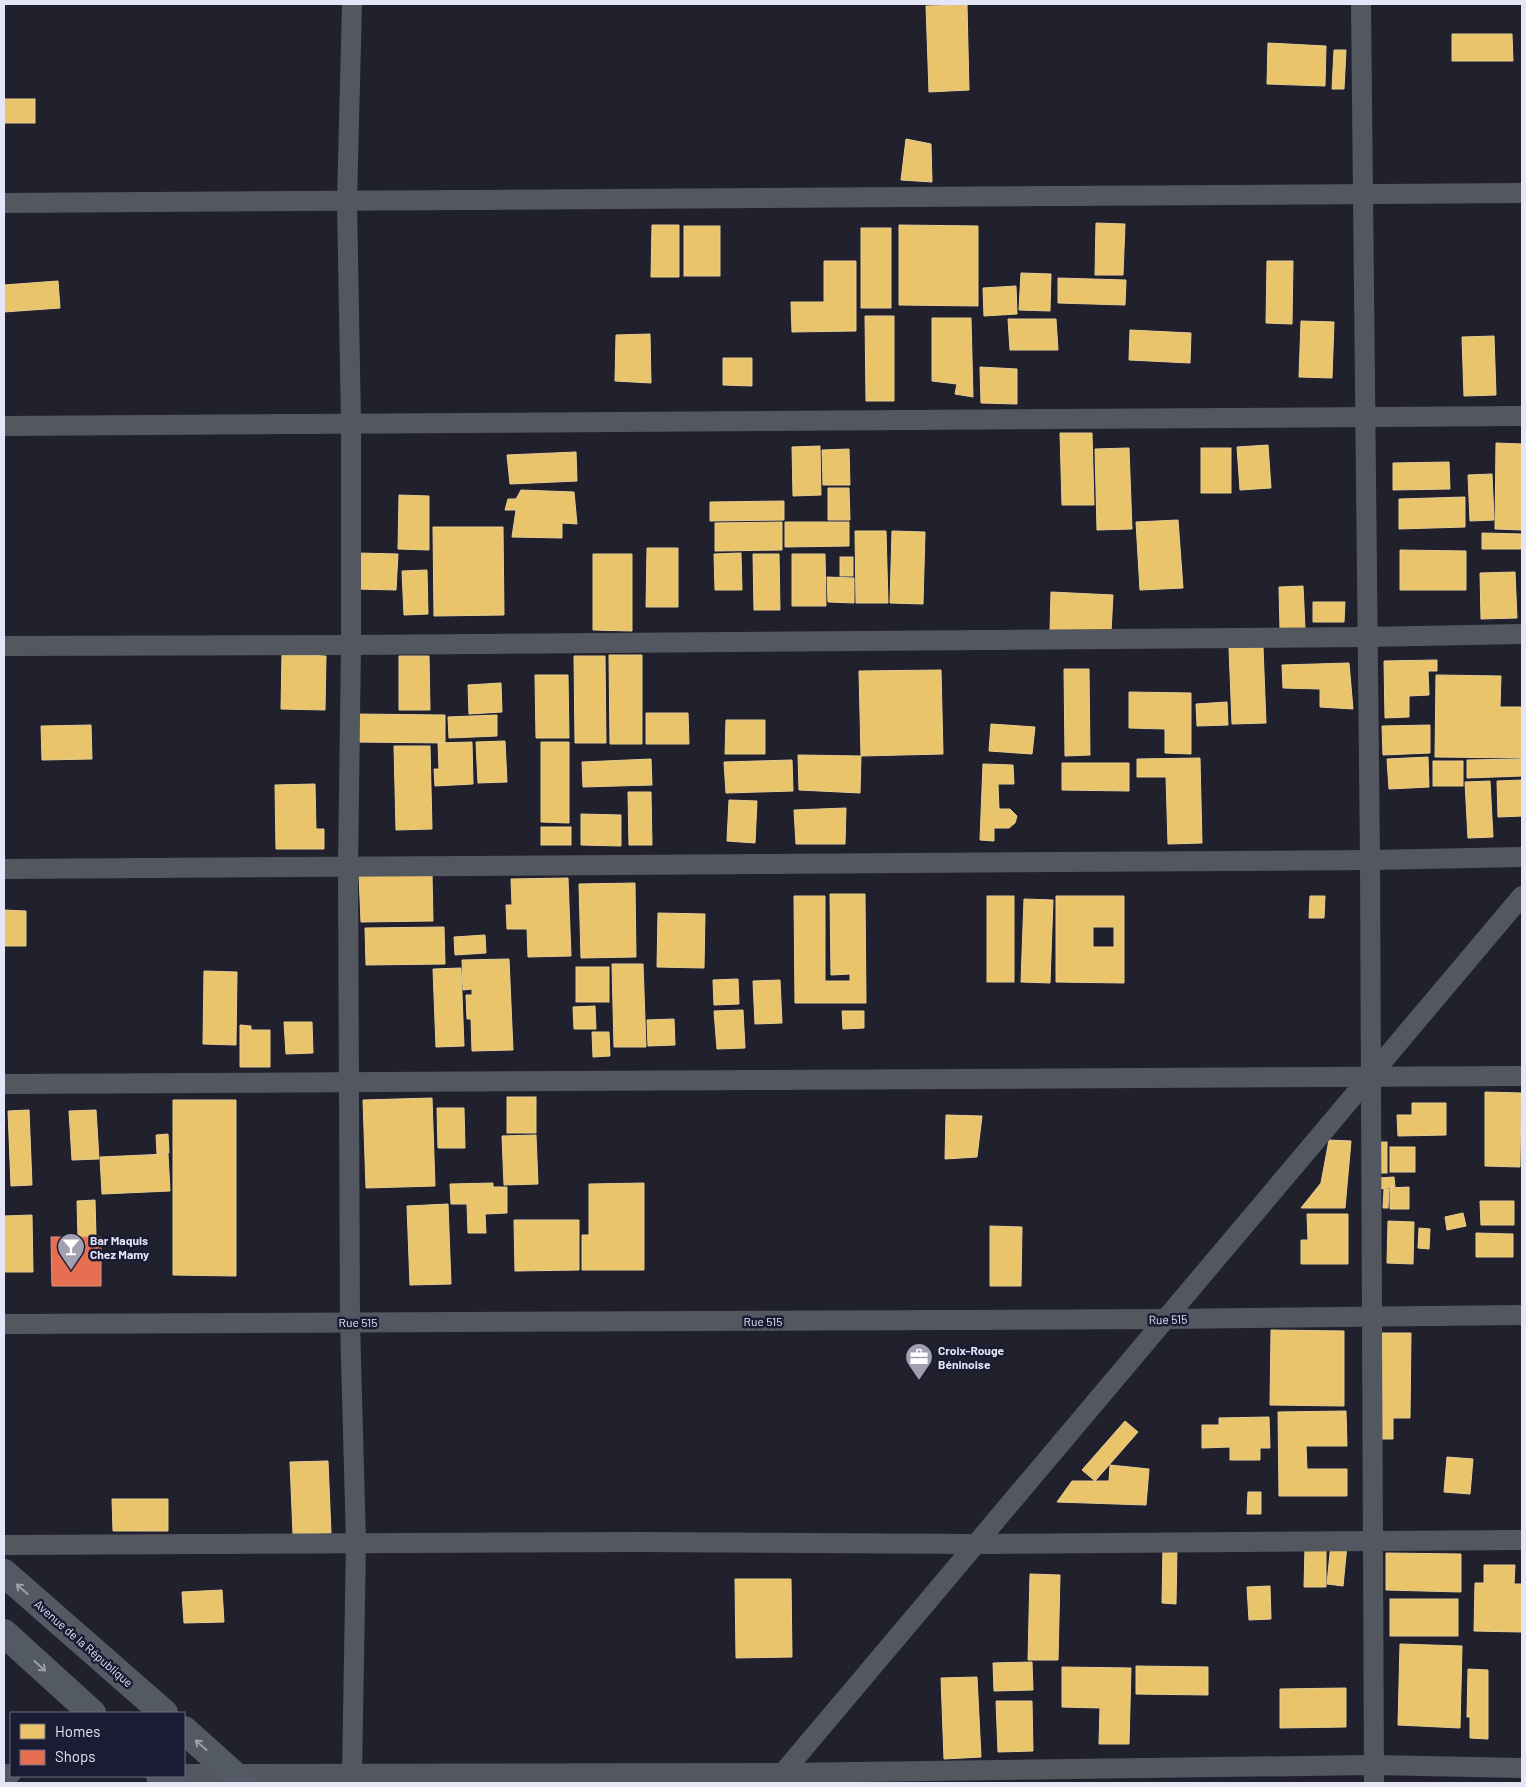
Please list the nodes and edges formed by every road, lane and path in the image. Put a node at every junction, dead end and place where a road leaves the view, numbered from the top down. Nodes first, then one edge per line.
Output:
1 (352, 4) edge
2 (1361, 4) edge
3 (1522, 193) edge
4 (1363, 195) junction
5 (347, 201) junction
6 (4, 203) edge
7 (1522, 416) edge
8 (1365, 418) junction
9 (351, 424) junction
10 (4, 426) edge
11 (1522, 634) edge
12 (1367, 637) junction
13 (4, 646) edge
14 (351, 646) junction
15 (1522, 857) edge
16 (1370, 860) junction
17 (348, 867) junction
18 (4, 869) edge
19 (1522, 896) edge
20 (1371, 1075) junction
21 (1522, 1076) edge
22 (349, 1082) junction
23 (4, 1084) edge
24 (1522, 1315) edge
25 (1372, 1316) junction
26 (1165, 1319) junction
27 (350, 1322) junction
28 (4, 1324) edge
29 (1373, 1540) junction
30 (1522, 1540) edge
31 (356, 1543) junction
32 (976, 1544) junction
33 (4, 1545) edge
34 (4, 1573) edge
35 (4, 1633) edge
36 (91, 1712) edge
37 (163, 1712) edge
38 (185, 1731) edge
39 (1522, 1768) edge
40 (352, 1772) junction
41 (185, 1774) edge
42 (1374, 1774) edge
43 (238, 1778) edge
44 (779, 1778) edge

1 - 5 street
2 - 4 street
3 - 4 street
4 - 5 street
4 - 8 street
5 - 6 street
5 - 9 street
7 - 8 street
8 - 9 street
8 - 12 street
9 - 10 street
9 - 14 street
11 - 12 street
12 - 14 street
12 - 16 street
13 - 14 street
14 - 17 street
15 - 16 street
16 - 17 street
16 - 20 street
17 - 18 street
17 - 22 street
19 - 20 street
20 - 21 street
20 - 22 street
20 - 25 street
20 - 26 street
22 - 23 street
22 - 27 street
24 - 25 street, Rue 515
25 - 26 street, Rue 515
25 - 29 street
26 - 27 street, Rue 515
26 - 32 street
27 - 28 street, Rue 515
27 - 31 street
29 - 30 street
29 - 32 street
29 - 42 street
31 - 32 street
31 - 33 street
31 - 40 street
32 - 44 street
37 -> 34 main road, Avenue de la République
35 -> 36 main road
43 -> 38 main road
39 - 42 street
40 - 43 street
40 - 44 street
41 - 43 street
42 - 44 street

